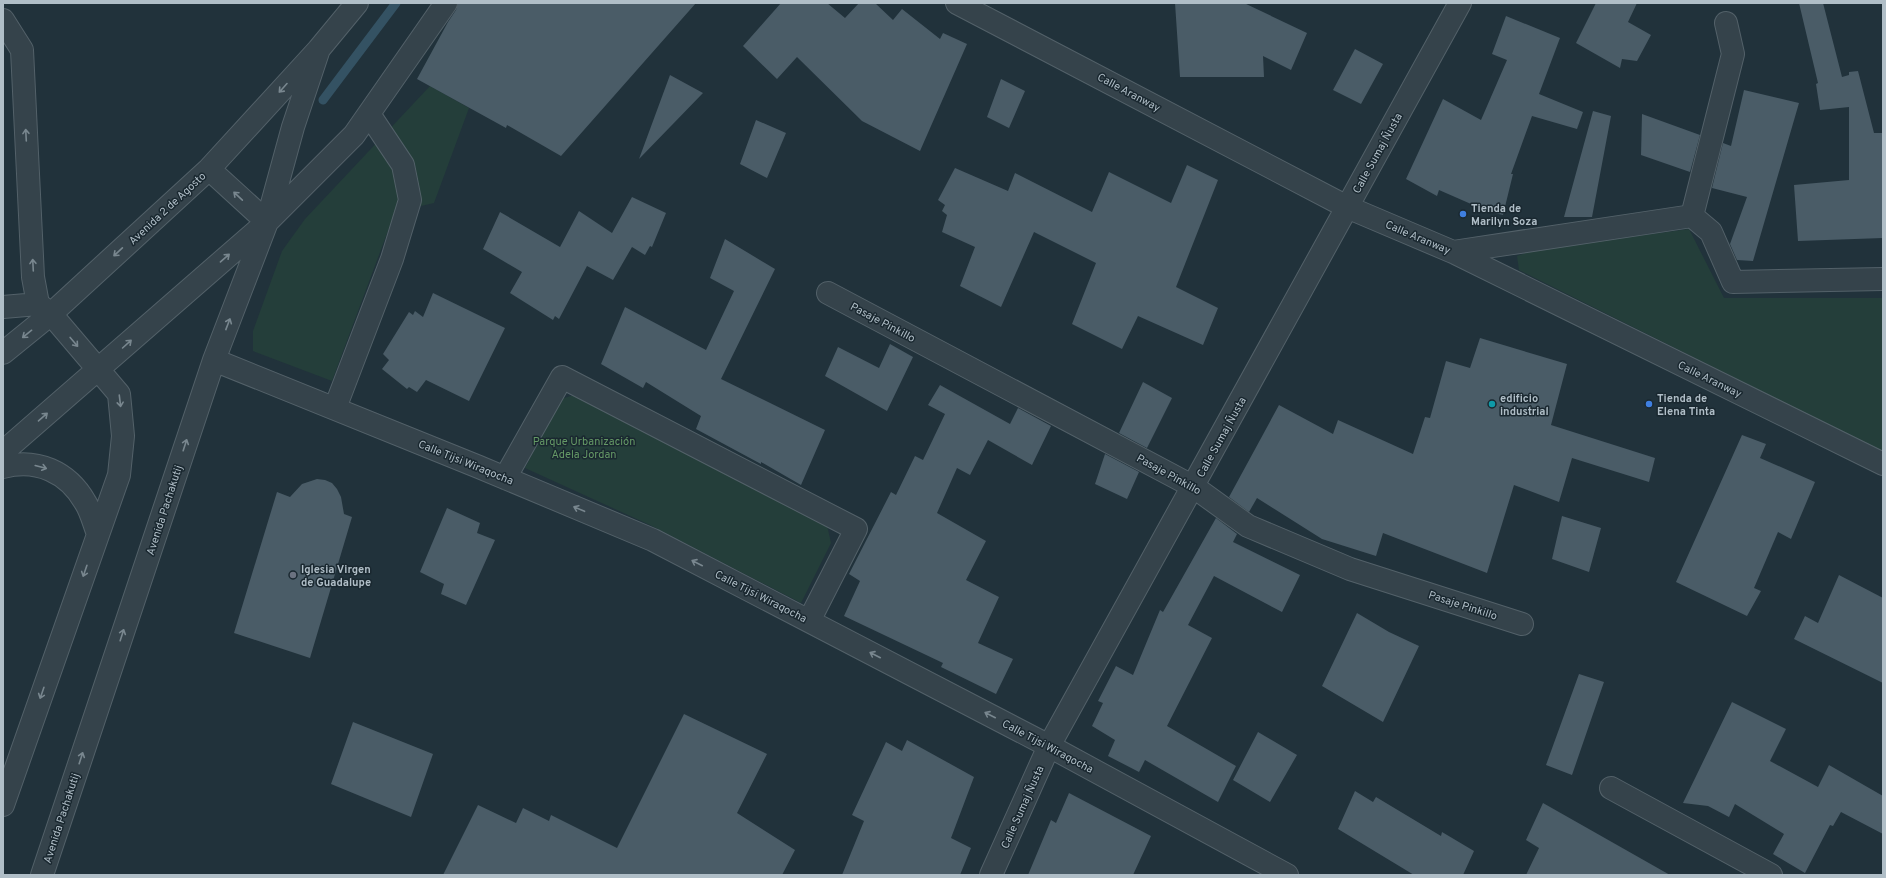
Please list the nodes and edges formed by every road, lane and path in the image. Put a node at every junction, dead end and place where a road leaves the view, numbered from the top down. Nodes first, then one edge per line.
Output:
1 (357, 3) edge
2 (446, 3) edge
3 (957, 3) edge
4 (1460, 3) edge
5 (3, 20) edge
6 (1726, 23) dead end
7 (319, 49) junction
8 (368, 114) junction
9 (209, 169) junction
10 (1347, 206) junction
11 (1692, 216) junction
12 (266, 222) junction
13 (1453, 252) junction
14 (1883, 279) edge
15 (828, 293) dead end
16 (3, 307) edge
17 (44, 309) junction
18 (3, 353) edge
19 (214, 360) junction
20 (98, 369) junction
21 (335, 408) junction
22 (3, 452) edge
23 (1883, 464) edge
24 (3, 467) edge
25 (505, 478) junction
26 (1194, 487) junction
27 (98, 534) junction
28 (809, 621) junction
29 (1522, 624) dead end
30 (1049, 746) junction
31 (1611, 788) dead end
32 (3, 805) edge
33 (42, 875) edge
34 (991, 875) edge
35 (1287, 875) edge
36 (1771, 875) edge

1 - 7 street, Avenida 2 de Agosto
2 - 8 street
3 - 10 street, Calle Aranway
4 - 10 street, Calle Sumaj Ñusta
17 -> 5 street
6 - 11 street
7 -> 9 street, Avenida 2 de Agosto
7 - 12 street, Avenida 2 de Agosto
8 - 12 street
8 - 21 street
12 -> 9 street
9 -> 17 street, Avenida 2 de Agosto
10 - 13 street, Calle Aranway
10 - 26 street, Calle Sumaj Ñusta
11 - 13 street
11 - 14 street
19 -> 12 street, Avenida Pachakutij
20 -> 12 street
13 - 23 street, Calle Aranway
15 - 26 street, Pasaje Pinkillo
16 - 17 street
17 -> 18 street, Avenida 2 de Agosto
17 -> 20 street
19 - 21 street, Calle Tijsi Wiraqocha
33 -> 19 street, Avenida Pachakutij
22 -> 20 street
20 -> 27 street
21 - 25 street, Calle Tijsi Wiraqocha
24 -> 27 street
28 -> 25 street, Calle Tijsi Wiraqocha
25 - 28 street
26 - 29 street, Pasaje Pinkillo
26 - 30 street, Calle Sumaj Ñusta
27 -> 32 street
30 -> 28 street, Calle Tijsi Wiraqocha
30 - 34 street, Calle Sumaj Ñusta
30 - 35 street, Calle Tijsi Wiraqocha
31 - 36 street

